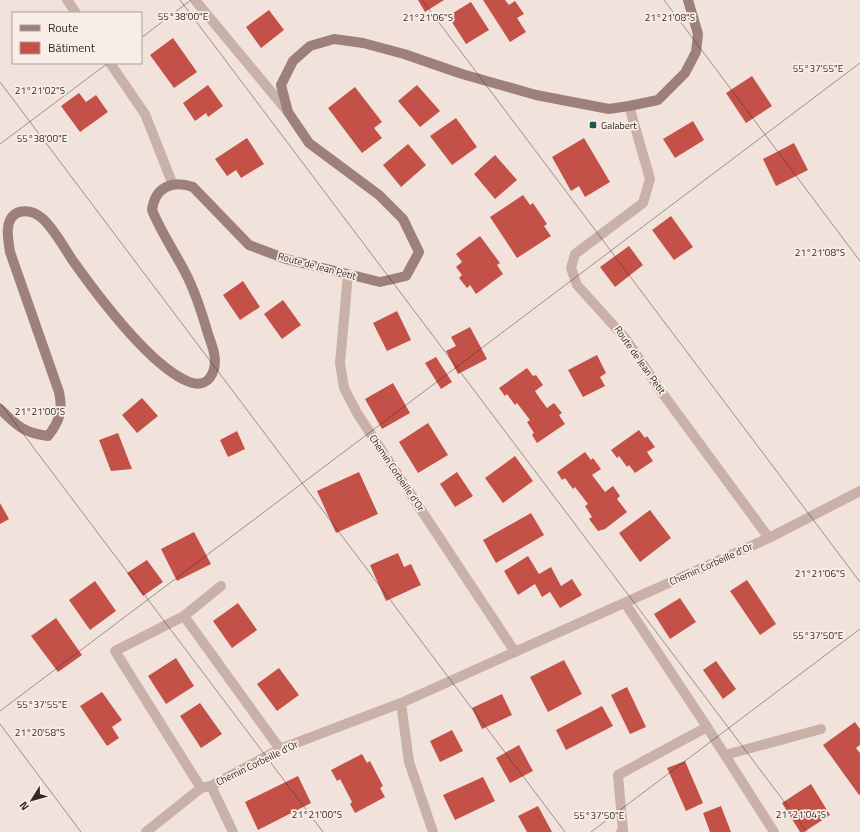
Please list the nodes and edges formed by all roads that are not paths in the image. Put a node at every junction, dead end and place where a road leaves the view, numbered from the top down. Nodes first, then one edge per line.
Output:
1 (67, 0) edge
2 (195, 0) edge
3 (688, 0) edge
4 (75, 12) edge
5 (111, 64) edge
6 (629, 106) junction
7 (288, 112) junction
8 (173, 185) junction
9 (348, 274) junction
10 (0, 409) edge
11 (860, 490) edge
12 (769, 538) junction
13 (221, 586) dead end
14 (625, 603) junction
15 (184, 616) junction
16 (515, 652) junction
17 (401, 703) junction
18 (707, 727) junction
19 (821, 729) dead end
20 (280, 749) junction
21 (725, 755) junction
22 (206, 787) junction
23 (146, 832) edge
24 (232, 832) edge
25 (433, 832) edge
26 (621, 832) edge
27 (774, 832) edge

1 - 4 street
2 - 7 street
3 - 6 street, Route de Jean Petit
5 - 8 street
6 - 7 street, Route de Jean Petit
6 - 12 street, Route de Jean Petit
7 - 9 street, Route de Jean Petit
8 - 9 street, Route de Jean Petit
8 - 10 street
9 - 16 street, Chemin Corbeille d'Or
11 - 12 street, Chemin Corbeille d'Or
12 - 14 street, Chemin Corbeille d'Or
13 - 15 street
14 - 16 street, Chemin Corbeille d'Or
14 - 18 street
15 - 20 street
15 - 22 street
16 - 17 street, Chemin Corbeille d'Or
17 - 20 street, Chemin Corbeille d'Or
17 - 25 street
18 - 21 street
18 - 26 street
19 - 21 street
20 - 22 street, Chemin Corbeille d'Or
21 - 27 street
22 - 23 street, Chemin Corbeille d'Or
22 - 24 street

